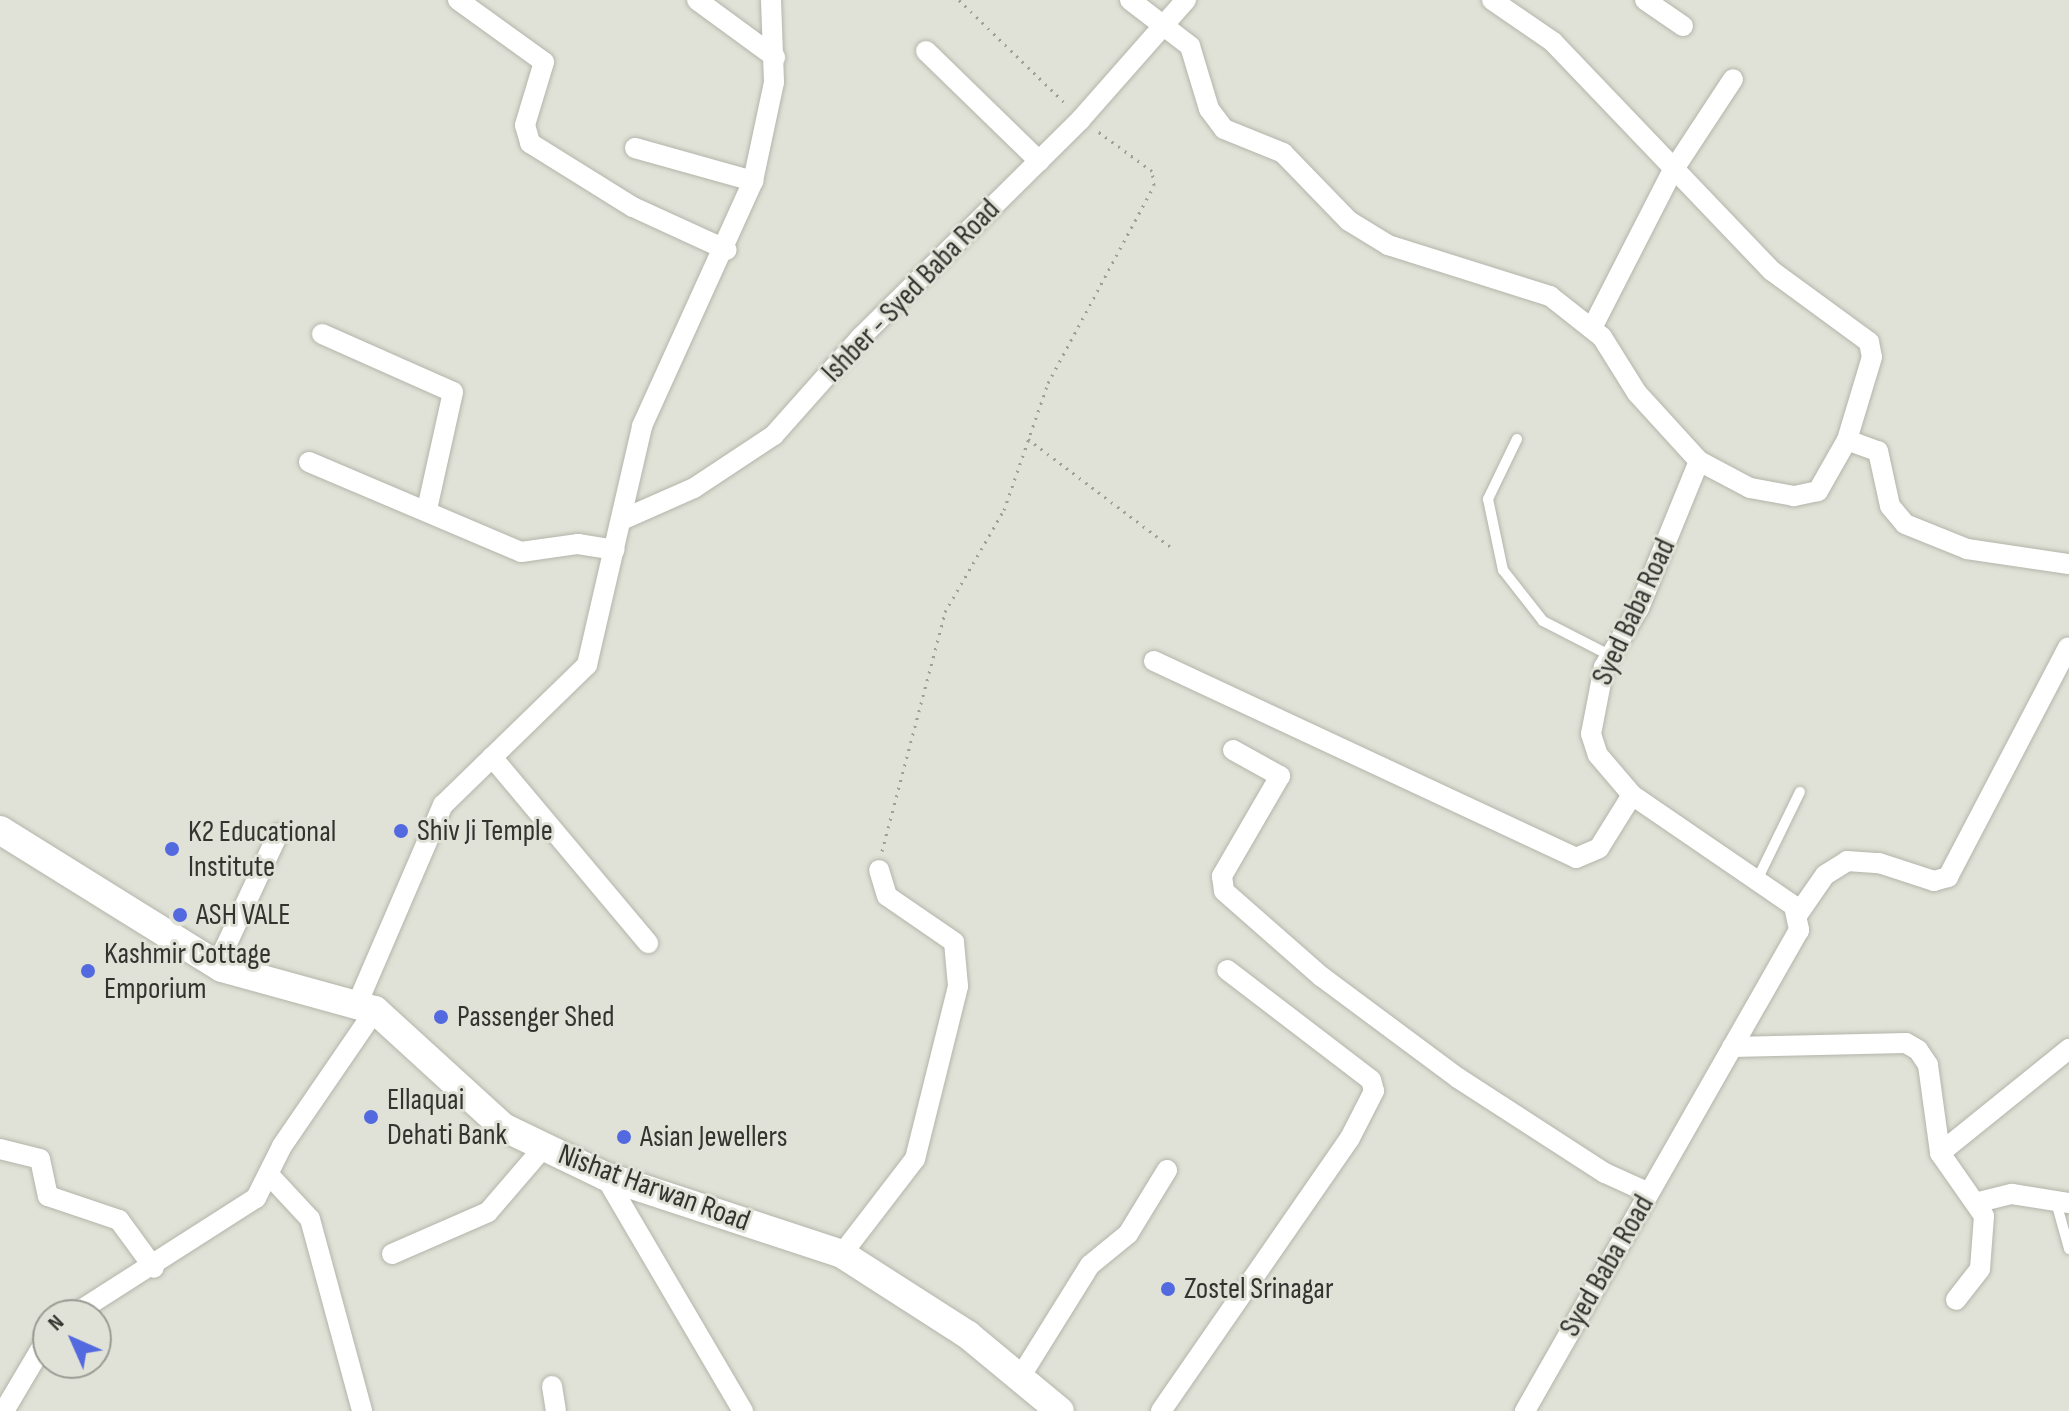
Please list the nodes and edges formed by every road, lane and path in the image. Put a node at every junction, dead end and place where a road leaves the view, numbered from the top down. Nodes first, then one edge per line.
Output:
1 (458, 0) edge
2 (697, 0) edge
3 (771, 0) edge
4 (959, 0) edge
5 (1130, 0) edge
6 (1186, 0) edge
7 (1492, 0) edge
8 (1645, 0) edge
9 (1165, 22) junction
10 (1683, 26) dead end
11 (926, 51) dead end
12 (775, 57) junction
13 (1733, 79) dead end
14 (1081, 119) junction
15 (635, 148) dead end
16 (1039, 161) junction
17 (1672, 172) junction
18 (753, 181) junction
19 (727, 250) junction
20 (1592, 328) junction
21 (322, 334) dead end
22 (1028, 439) junction
23 (1517, 439) dead end
24 (1847, 440) junction
25 (1699, 461) junction
26 (309, 462) dead end
27 (427, 509) junction
28 (626, 518) junction
29 (1172, 548) dead end
30 (615, 550) junction
31 (2069, 564) edge
32 (2068, 647) edge
33 (1611, 656) junction
34 (1154, 661) dead end
35 (1233, 750) dead end
36 (492, 757) junction
37 (1800, 792) dead end
38 (1632, 795) junction
39 (0, 830) edge
40 (278, 834) dead end
41 (879, 870) joint
42 (1757, 880) junction
43 (1798, 914) junction
44 (648, 943) dead end
45 (217, 965) junction
46 (1227, 970) dead end
47 (367, 1006) junction
48 (1732, 1047) junction
49 (2069, 1049) edge
50 (544, 1147) junction
51 (0, 1149) edge
52 (1940, 1153) junction
53 (1167, 1170) dead end
54 (605, 1176) junction
55 (271, 1177) junction
56 (1649, 1193) junction
57 (1979, 1202) junction
58 (2062, 1202) edge
59 (2069, 1249) edge
60 (392, 1254) dead end
61 (842, 1254) junction
62 (154, 1268) junction
63 (101, 1299) edge
64 (1956, 1300) dead end
65 (32, 1364) edge
66 (1019, 1379) junction
67 (552, 1386) dead end
68 (4, 1411) edge
69 (362, 1411) edge
70 (556, 1411) edge
71 (743, 1411) edge
72 (1060, 1411) edge
73 (1161, 1411) edge
74 (1525, 1411) edge

1 - 19 street
2 - 12 street
3 - 12 street
4 - 14 path
5 - 9 street
6 - 9 street, Ishber - Syed Baba Road
7 - 17 street
8 - 10 street
9 - 14 street, Ishber - Syed Baba Road
9 - 20 street
11 - 16 street
12 - 18 street
13 - 17 street
14 - 16 street, Ishber - Syed Baba Road
14 - 22 path
15 - 18 street
16 - 28 street, Ishber - Syed Baba Road
17 - 20 street
17 - 24 street
18 - 19 street
19 - 28 street
20 - 25 street
21 - 27 street
22 - 29 path
22 - 41 path
23 - 33 lane
24 - 25 street
24 - 31 street
25 - 33 street, Syed Baba Road
26 - 27 street
27 - 30 street
28 - 30 street
30 - 36 street
32 - 43 street
33 - 38 street, Syed Baba Road
34 - 38 street
35 - 56 street
36 - 44 street
36 - 47 street
37 - 42 lane
38 - 42 street, Syed Baba Road
39 - 45 main road, Nishat Harwan Road
40 - 45 street
41 - 61 street
42 - 43 street, Syed Baba Road
43 - 48 street, Syed Baba Road
45 - 47 main road, Nishat Harwan Road
46 - 73 street
47 - 50 main road, Nishat Harwan Road
47 - 55 street
48 - 52 street
48 - 56 street, Syed Baba Road
49 - 52 street
50 - 54 main road, Nishat Harwan Road
50 - 60 street
51 - 62 street
52 - 57 street
53 - 66 street
54 - 61 main road, Nishat Harwan Road
54 - 71 street
55 - 62 street
55 - 69 street
56 - 74 street, Syed Baba Road
57 - 58 street
57 - 64 street
58 - 59 lane
61 - 66 main road, Nishat Harwan Road
62 - 63 street
65 - 68 street
66 - 72 main road, Nishat Harwan Road
67 - 70 street

